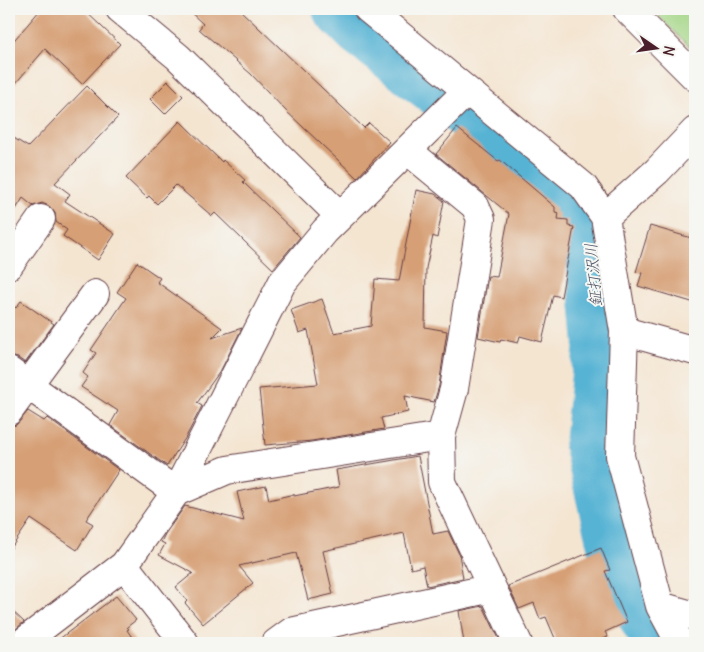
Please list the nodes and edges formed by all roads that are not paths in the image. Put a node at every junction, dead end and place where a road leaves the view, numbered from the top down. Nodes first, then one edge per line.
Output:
1 (120, 9) edge
2 (368, 9) edge
3 (627, 9) edge
4 (695, 77) edge
5 (467, 92) junction
6 (695, 131) edge
7 (407, 150) junction
8 (340, 216) junction
9 (605, 217) junction
10 (41, 219) dead end
11 (9, 265) edge
12 (95, 294) dead end
13 (624, 331) junction
14 (695, 351) edge
15 (18, 378) edge
16 (9, 412) edge
17 (441, 436) junction
18 (176, 492) junction
19 (124, 565) junction
20 (492, 588) junction
21 (660, 606) junction
22 (695, 616) edge
23 (22, 643) edge
24 (185, 643) edge
25 (276, 643) edge
26 (518, 643) edge
27 (680, 643) edge

1 - 8 street
2 - 5 street
3 - 4 street
5 - 7 street
5 - 9 street
6 - 9 street
7 - 8 street
7 - 17 street
8 - 18 street
9 - 13 street
10 - 11 street
12 - 15 street
13 - 14 street
13 - 21 street
15 - 16 street
15 - 18 street
17 - 18 street
17 - 20 street
18 - 19 street
19 - 23 street
19 - 24 street
20 - 25 street
20 - 26 street
21 - 22 street
21 - 27 street

